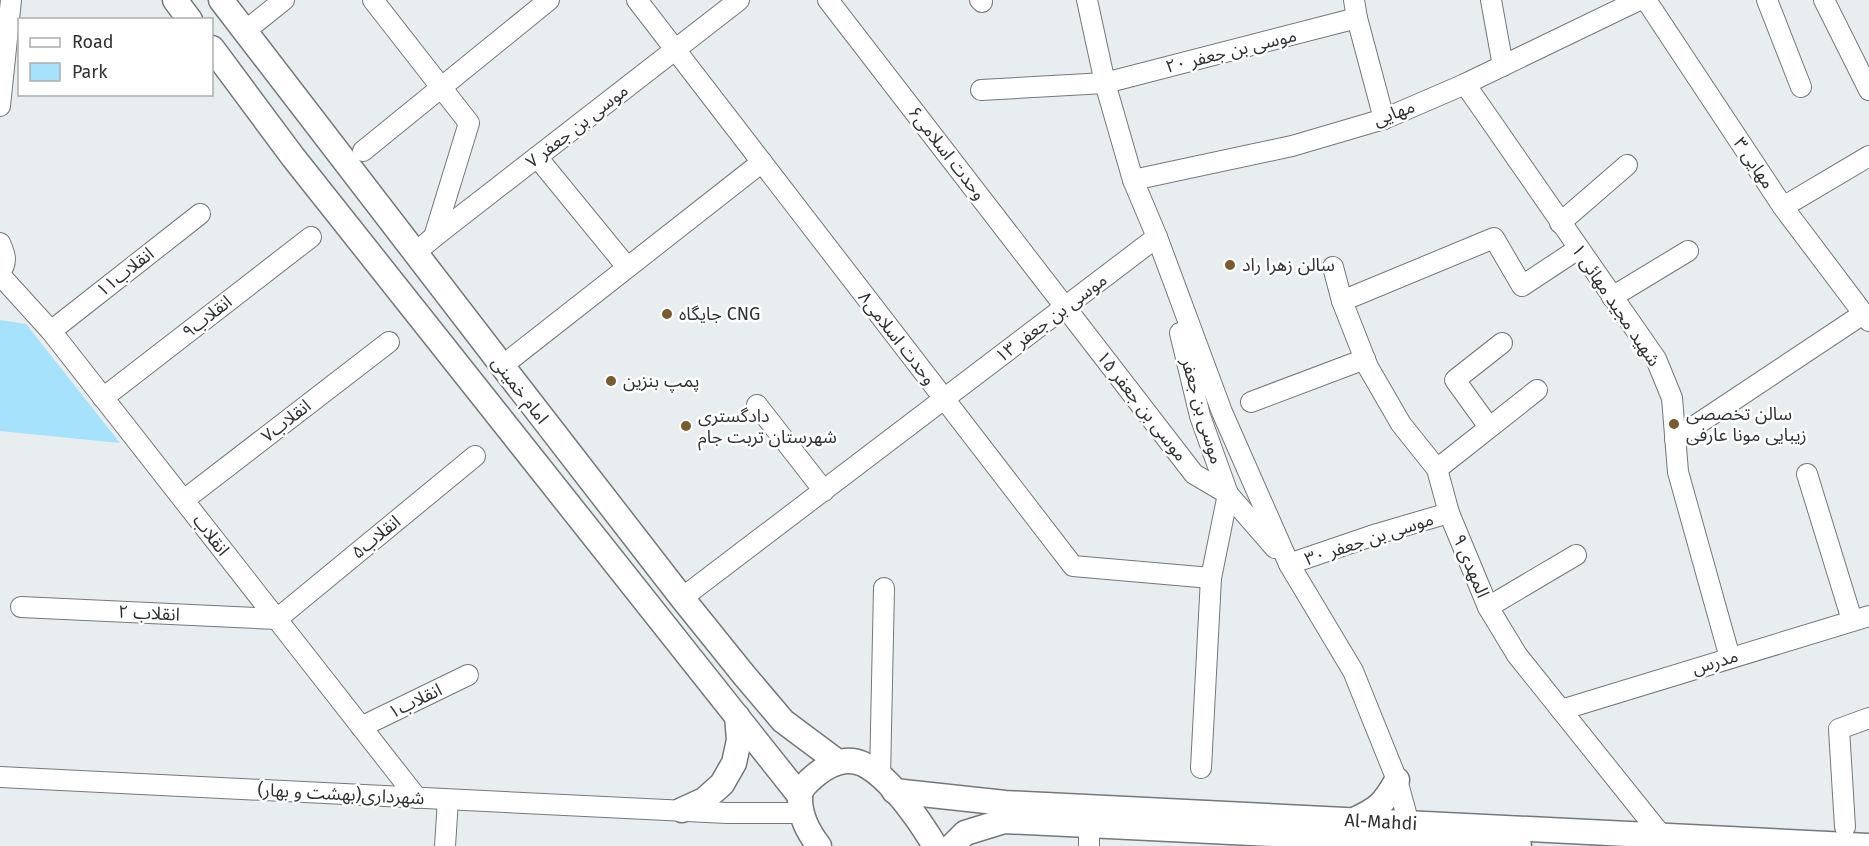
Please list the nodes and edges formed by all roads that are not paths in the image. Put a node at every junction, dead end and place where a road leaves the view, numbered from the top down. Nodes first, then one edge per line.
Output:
1 (11, 0) edge
2 (175, 0) edge
3 (221, 0) edge
4 (284, 0) edge
5 (373, 0) edge
6 (549, 0) edge
7 (637, 0) edge
8 (739, 0) edge
9 (828, 0) edge
10 (1087, 0) edge
11 (1491, 0) edge
12 (1639, 0) edge
13 (1646, 0) edge
14 (1767, 0) edge
15 (1824, 0) edge
16 (1356, 9) edge
17 (1603, 9) edge
18 (188, 18) edge
19 (245, 31) junction
20 (213, 49) edge
21 (675, 50) junction
22 (1503, 66) junction
23 (1105, 83) junction
24 (1465, 84) junction
25 (1868, 86) edge
26 (1801, 87) dead end
27 (441, 88) junction
28 (981, 90) dead end
29 (0, 106) edge
30 (1384, 119) junction
31 (323, 132) junction
32 (363, 151) dead end
33 (293, 156) junction
34 (1869, 156) edge
35 (537, 157) junction
36 (762, 162) junction
37 (1627, 165) dead end
38 (1133, 180) junction
39 (360, 182) junction
40 (332, 204) junction
41 (1783, 207) junction
42 (200, 214) dead end
43 (1560, 223) junction
44 (311, 237) dead end
45 (434, 237) junction
46 (1157, 237) junction
47 (0, 243) edge
48 (1578, 249) junction
49 (1688, 251) dead end
50 (415, 254) junction
51 (627, 267) junction
52 (1334, 267) dead end
53 (0, 273) edge
54 (1612, 297) junction
55 (1342, 301) junction
56 (1065, 307) junction
57 (1866, 318) edge
58 (51, 331) junction
59 (389, 342) dead end
60 (1502, 343) dead end
61 (1365, 359) junction
62 (502, 366) junction
63 (1537, 390) dead end
64 (104, 398) junction
65 (945, 399) junction
66 (1251, 402) dead end
67 (757, 405) dead end
68 (1490, 427) junction
69 (1676, 439) junction
70 (475, 456) dead end
71 (1437, 469) junction
72 (1807, 474) dead end
73 (824, 491) junction
74 (1228, 494) junction
75 (184, 500) junction
76 (1449, 513) junction
77 (1576, 555) dead end
78 (1289, 564) junction
79 (1211, 579) junction
80 (884, 588) dead end
81 (682, 598) junction
82 (21, 607) dead end
83 (1488, 607) junction
84 (1860, 618) edge
85 (277, 619) junction
86 (1730, 658) junction
87 (468, 675) dead end
88 (744, 675) junction
89 (719, 695) junction
90 (1561, 710) junction
91 (737, 716) junction
92 (1869, 718) edge
93 (362, 727) junction
94 (838, 762) junction
95 (1201, 768) dead end
96 (0, 777) edge
97 (1397, 780) junction
98 (887, 784) junction
99 (417, 798) junction
100 (448, 800) junction
101 (801, 805) junction
102 (682, 810) junction
103 (1352, 821) junction
104 (1845, 827) dead end
105 (1089, 836) edge
106 (1662, 836) junction
107 (1413, 837) edge
108 (1206, 838) edge
109 (1473, 845) edge
110 (446, 846) edge
111 (819, 846) edge
112 (935, 846) edge
113 (952, 846) edge
114 (1519, 846) edge
115 (1869, 846) edge

1 - 29 street
2 - 18 main road
3 - 19 main road, امام خمینی
4 - 19 street
5 - 27 street
6 - 27 street
7 - 21 street, وحدت اسلامی۸
8 - 21 street, موسی بن جعفر ۷
9 - 56 street, وحدت اسلامی۶
10 - 23 street, موسی بن جعفر
11 - 22 street
12 - 17 street, مهایی
13 - 41 street, مهایی ۳
14 - 26 street
15 - 25 street
16 - 23 street, موسی بن جعفر ۲۰
16 - 30 street
17 - 22 street, مهایی
19 - 31 main road, امام خمینی
20 - 33 main road, امام خمینی
21 - 35 street, موسی بن جعفر ۷
21 - 36 street, وحدت اسلامی۸
22 - 24 street, مهایی
23 - 28 street, موسی بن جعفر ۲۰
23 - 38 street, موسی بن جعفر
24 - 30 street, مهایی
24 - 43 street, شهید مجید مهائی ۱
27 - 32 street
27 - 45 street
30 - 38 street, مهایی
31 - 33 main road
31 - 39 main road, امام خمینی
33 - 40 main road, امام خمینی
34 - 41 street
35 - 45 street, موسی بن جعفر ۷
35 - 51 street
36 - 51 street
36 - 65 street, وحدت اسلامی۸
37 - 43 street
38 - 46 street, موسی بن جعفر
39 - 40 main road
39 - 50 main road, امام خمینی
40 - 89 main road, امام خمینی
41 - 57 street, مهایی ۳
42 - 58 street, انقلاب۱۱
43 - 48 street, شهید مجید مهائی ۱
44 - 64 street, انقلاب۹
45 - 50 street, موسی بن جعفر ۷
46 - 56 street, موسی بن جعفر ۱۳
46 - 74 street, موسی بن جعفر
46 - 78 street, موسی بن جعفر
47 - 53 street
48 - 54 street, شهید مجید مهائی ۱
48 - 55 street
49 - 54 street
50 - 62 main road, امام خمینی
51 - 62 street
52 - 55 street, المهدی ۹
53 - 58 street, انقلاب
54 - 69 street, شهید مجید مهائی ۱
55 - 61 street, المهدی ۹
56 - 65 street, موسی بن جعفر ۱۳
56 - 74 street, موسی بن جعفر ۱۵
57 - 69 street
58 - 64 street, انقلاب
59 - 75 street, انقلاب۷
60 - 68 street
61 - 66 street
61 - 71 street, المهدی ۹
62 - 81 main road, امام خمینی
63 - 68 street
64 - 75 street, انقلاب
65 - 73 street, موسی بن جعفر ۱۳
65 - 79 street, وحدت اسلامی۸
67 - 73 street
68 - 71 street
69 - 86 street, شهید مجید مهائی ۱
70 - 85 street, انقلاب۵
71 - 76 street, المهدی ۹
72 - 84 street
73 - 81 street, موسی بن جعفر ۱۳
74 - 78 street, موسی بن جعفر
74 - 79 street
75 - 85 street, انقلاب
76 - 78 street, موسی بن جعفر ۳۰
76 - 83 street, المهدی ۹
77 - 83 street
78 - 97 street, موسی بن جعفر
79 - 95 street
80 - 98 street
81 - 88 main road, امام خمینی
82 - 85 street, انقلاب ۲
83 - 90 street, المهدی ۹
84 - 86 street, مدرس
85 - 93 street, انقلاب
86 - 90 street, مدرس
87 - 93 street, انقلاب۱
88 - 89 main road
88 - 94 main road, امام خمینی
89 - 91 main road, امام خمینی
90 - 106 street, المهدی ۹
91 - 101 main road, امام خمینی
91 - 102 main road
92 - 104 street
93 - 99 street, انقلاب
94 - 98 main road
94 - 101 main road
96 - 99 street, شهرداری(بهشت و بهار)
97 - 103 main road
97 - 107 street, موسی بن جعفر
98 - 103 main road, Al-Mahdi
98 - 112 main road
99 - 100 street, شهرداری(بهشت و بهار)
100 - 102 street, شهرداری(بهشت و بهار)
100 - 110 street
101 - 102 street, شهرداری(بهشت و بهار)
101 - 111 main road, امام خمینی
103 - 107 main road, Al-Mahdi
105 - 108 main road, Al-Mahdi
105 - 113 main road, Al-Mahdi
106 - 107 main road, Al-Mahdi
106 - 115 main road, Al-Mahdi
107 - 108 main road, Al-Mahdi
107 - 109 main road, Al-Mahdi
109 - 114 main road, Al-Mahdi

